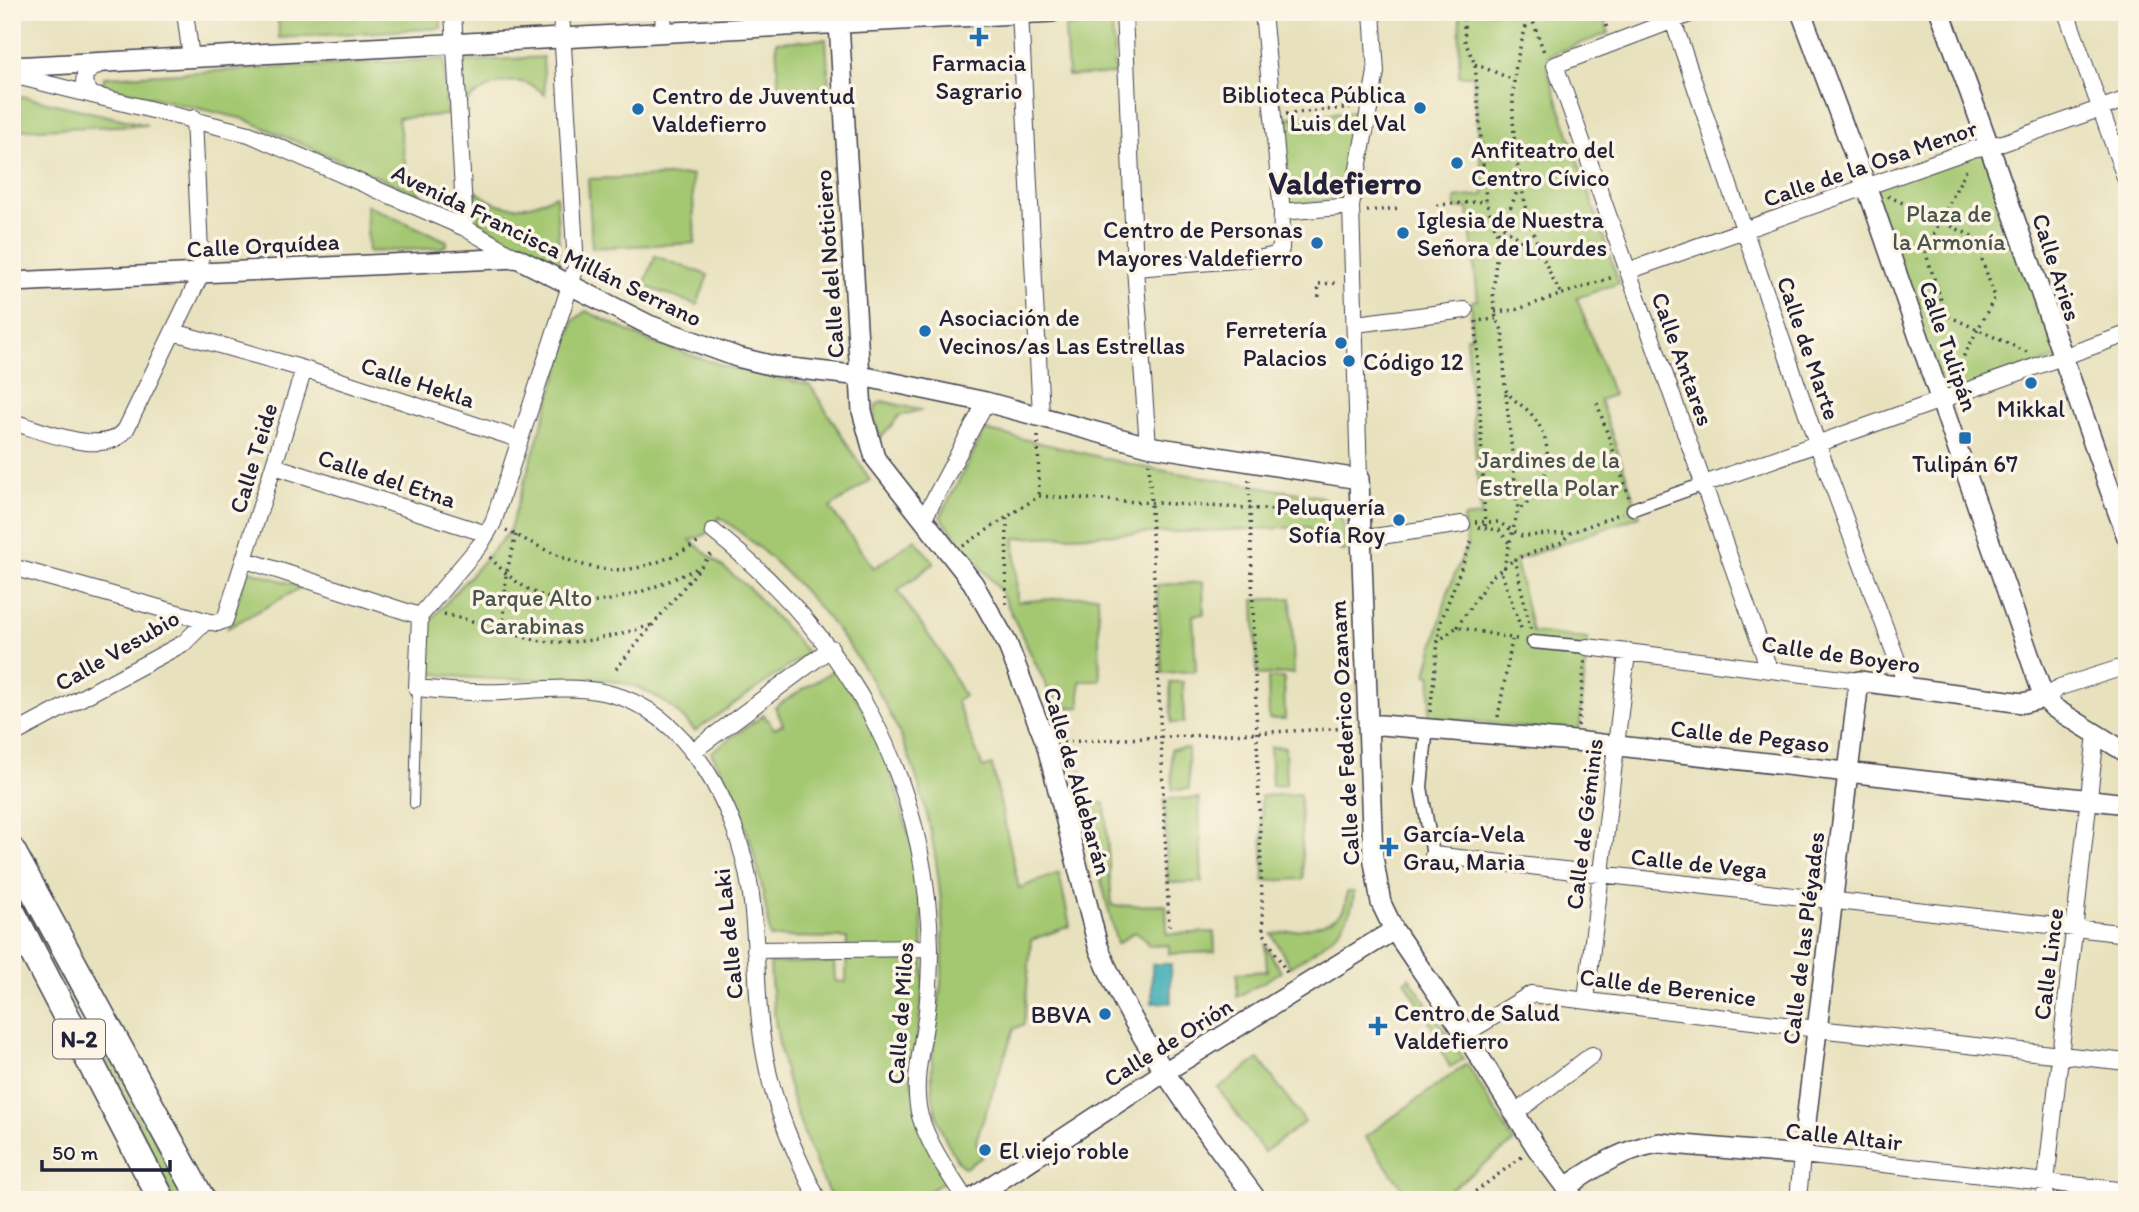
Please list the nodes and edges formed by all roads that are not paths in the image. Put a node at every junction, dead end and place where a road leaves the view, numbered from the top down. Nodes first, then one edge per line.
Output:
1 (186, 12) edge
2 (453, 12) edge
3 (561, 12) edge
4 (663, 12) edge
5 (1053, 12) edge
6 (1124, 12) edge
7 (1263, 12) edge
8 (1372, 12) edge
9 (1695, 12) edge
10 (1801, 12) edge
11 (1940, 12) edge
12 (2066, 12) edge
13 (1020, 13) edge
14 (885, 17) edge
15 (767, 20) edge
16 (1673, 21) junction
17 (839, 23) junction
18 (664, 33) junction
19 (563, 38) junction
20 (455, 43) junction
21 (191, 58) junction
22 (102, 62) junction
23 (12, 67) edge
24 (12, 75) edge
25 (92, 95) junction
26 (2127, 99) edge
27 (2101, 108) junction
28 (194, 118) junction
29 (1991, 146) junction
30 (2127, 183) edge
31 (1867, 186) junction
32 (1351, 209) junction
33 (1282, 212) junction
34 (465, 228) junction
35 (1745, 230) junction
36 (517, 258) junction
37 (1135, 268) junction
38 (1628, 271) junction
39 (201, 274) junction
40 (12, 282) edge
41 (570, 288) junction
42 (1465, 310) dead end
43 (1356, 324) junction
44 (174, 332) junction
45 (2127, 334) edge
46 (2055, 359) junction
47 (304, 369) junction
48 (861, 376) junction
49 (1941, 399) junction
50 (986, 402) junction
51 (1041, 415) junction
52 (12, 422) edge
53 (519, 439) junction
54 (1817, 443) junction
55 (1148, 446) junction
56 (274, 466) junction
57 (1359, 479) junction
58 (1704, 484) junction
59 (1633, 509) road end
60 (923, 520) junction
61 (1462, 524) dead end
62 (487, 534) junction
63 (2127, 537) edge
64 (1360, 539) junction
65 (717, 540) road end
66 (246, 560) junction
67 (12, 566) edge
68 (424, 612) junction
69 (206, 621) junction
70 (1533, 642) road end
71 (1587, 647) joint
72 (831, 648) junction
73 (1627, 653) junction
74 (2127, 666) edge
75 (1769, 669) junction
76 (1859, 681) junction
77 (1907, 687) junction
78 (417, 688) junction
79 (2044, 698) junction
80 (1368, 727) junction
81 (2096, 734) junction
82 (12, 735) edge
83 (1426, 736) dead end
84 (1615, 746) junction
85 (692, 752) junction
86 (2127, 753) edge
87 (1846, 770) junction
88 (2089, 800) junction
89 (414, 804) dead end
90 (2127, 804) edge
91 (12, 851) edge
92 (1433, 855) joint
93 (1601, 875) junction
94 (1833, 901) junction
95 (12, 912) edge
96 (2075, 929) junction
97 (1394, 930) junction
98 (2127, 934) edge
99 (930, 948) junction
100 (755, 950) junction
101 (1586, 1000) junction
102 (1817, 1029) junction
103 (1465, 1034) junction
104 (2060, 1054) junction
105 (1592, 1055) dead end
106 (2127, 1062) edge
107 (1163, 1073) junction
108 (1514, 1114) junction
109 (1802, 1155) junction
110 (2046, 1182) junction
111 (2127, 1191) edge
112 (1571, 1194) edge
113 (162, 1200) edge
114 (202, 1200) edge
115 (818, 1200) edge
116 (968, 1200) edge
117 (1257, 1200) edge
118 (1798, 1200) edge
119 (2044, 1200) edge

1 - 21 street
2 - 20 street
3 - 19 street
4 - 18 street
5 - 13 street
6 - 37 street
7 - 33 street
8 - 32 street, Calle de Federico Ozanam
9 - 16 street
10 - 31 street, Calle Tulipán
11 - 29 street, Calle Aries
12 - 27 street
13 - 14 street
13 - 51 street
14 - 17 street
15 - 17 street
15 - 18 street
16 - 35 street, Calle de Marte
16 - 38 street, Calle Antares
17 - 48 street, Calle del Noticiero
18 - 19 street
19 - 20 street
19 - 41 street
20 - 21 street
20 - 34 street
21 - 22 street
22 - 23 street
22 - 25 street
24 - 25 street, Avenida Francisca Millán Serrano
25 - 28 street, Avenida Francisca Millán Serrano
26 - 27 street, Calle de la Osa Menor
27 - 29 street, Calle de la Osa Menor
27 - 30 street
28 - 34 street, Avenida Francisca Millán Serrano
28 - 39 street
29 - 31 street, Calle de la Osa Menor
29 - 46 street, Calle Aries
31 - 35 street, Calle de la Osa Menor
31 - 49 street, Calle Tulipán
32 - 33 street
32 - 43 street, Calle de Federico Ozanam
33 - 37 street
34 - 36 street, Avenida Francisca Millán Serrano
35 - 38 street, Calle de la Osa Menor
35 - 54 street, Calle de Marte
36 - 39 street, Calle Orquídea
36 - 41 street, Avenida Francisca Millán Serrano
37 - 55 street
38 - 58 street, Calle Antares
39 - 40 street, Calle Orquídea
39 - 44 street
41 - 48 street, Avenida Francisca Millán Serrano
41 - 53 street
42 - 43 street
43 - 57 street, Calle de Federico Ozanam
44 - 47 street, Calle Hekla
44 - 52 street
45 - 46 street
46 - 49 street
46 - 63 street, Calle Aries
47 - 53 street, Calle Hekla
47 - 56 street, Calle Teide
48 - 50 street, Avenida Francisca Millán Serrano
48 - 60 street, Calle de Aldebarán
49 - 54 street
49 - 79 street, Calle Tulipán
50 - 51 street, Avenida Francisca Millán Serrano
50 - 60 street
51 - 55 street, Avenida Francisca Millán Serrano
53 - 62 street
54 - 58 street
54 - 77 street, Calle de Marte
55 - 57 street, Avenida Francisca Millán Serrano
56 - 62 street, Calle del Etna
56 - 66 street, Calle Teide
57 - 64 street, Calle de Federico Ozanam
58 - 59 street
58 - 75 street, Calle Antares
60 - 107 street, Calle de Aldebarán
61 - 64 street
62 - 68 street
64 - 80 street, Calle de Federico Ozanam
65 - 72 street, Calle de Milos
66 - 68 street
66 - 69 street, Calle Teide
67 - 69 street
68 - 78 street
69 - 82 street, Calle Vesubio
70 - 71 street, Calle de Boyero
71 - 73 street, Calle de Boyero
72 - 85 street
72 - 99 street, Calle de Milos
73 - 75 street, Calle de Boyero
73 - 84 street, Calle de Géminis
74 - 79 street
75 - 76 street, Calle de Boyero
76 - 77 street, Calle de Boyero
76 - 87 street, Calle de las Pléyades
77 - 79 street, Calle de Boyero
78 - 85 street, Calle de Laki
78 - 89 lane
79 - 81 street
80 - 84 street, Calle de Pegaso
80 - 97 street, Calle de Federico Ozanam
81 - 86 street
81 - 88 street, Calle Lince
83 - 92 street
84 - 87 street, Calle de Pegaso
84 - 93 street, Calle de Géminis
85 - 100 street, Calle de Laki
87 - 88 street, Calle de Pegaso
87 - 94 street, Calle de las Pléyades
88 - 90 street, Calle de Pegaso
88 - 96 street, Calle Lince
91 - 114 highway, N-2
92 - 93 street, Calle de Vega
93 - 94 street, Calle de Vega
93 - 101 street, Calle de Géminis
94 - 96 street, Calle de Vega
94 - 102 street, Calle de las Pléyades
95 - 113 highway, N-2
96 - 98 street, Calle de Vega
96 - 104 street, Calle Lince
97 - 103 street, Calle de Federico Ozanam
97 - 107 street, Calle de Orión
99 - 100 street
99 - 116 street, Calle de Milos
100 - 115 street, Calle de Laki
101 - 102 street, Calle de Berenice
101 - 103 street, Calle de Berenice
102 - 104 street, Calle de Berenice
102 - 109 street, Calle de las Pléyades
103 - 108 street, Calle de Federico Ozanam
104 - 106 street, Calle de Berenice
104 - 110 street, Calle Lince
105 - 108 street
107 - 116 street, Calle de Orión
107 - 117 street, Calle de Aldebarán
108 - 112 street, Calle de Federico Ozanam
109 - 110 street, Calle Altair
109 - 112 street, Calle Altair
109 - 118 street, Calle de las Pléyades
110 - 111 street, Calle Altair
110 - 119 street, Calle Lince

